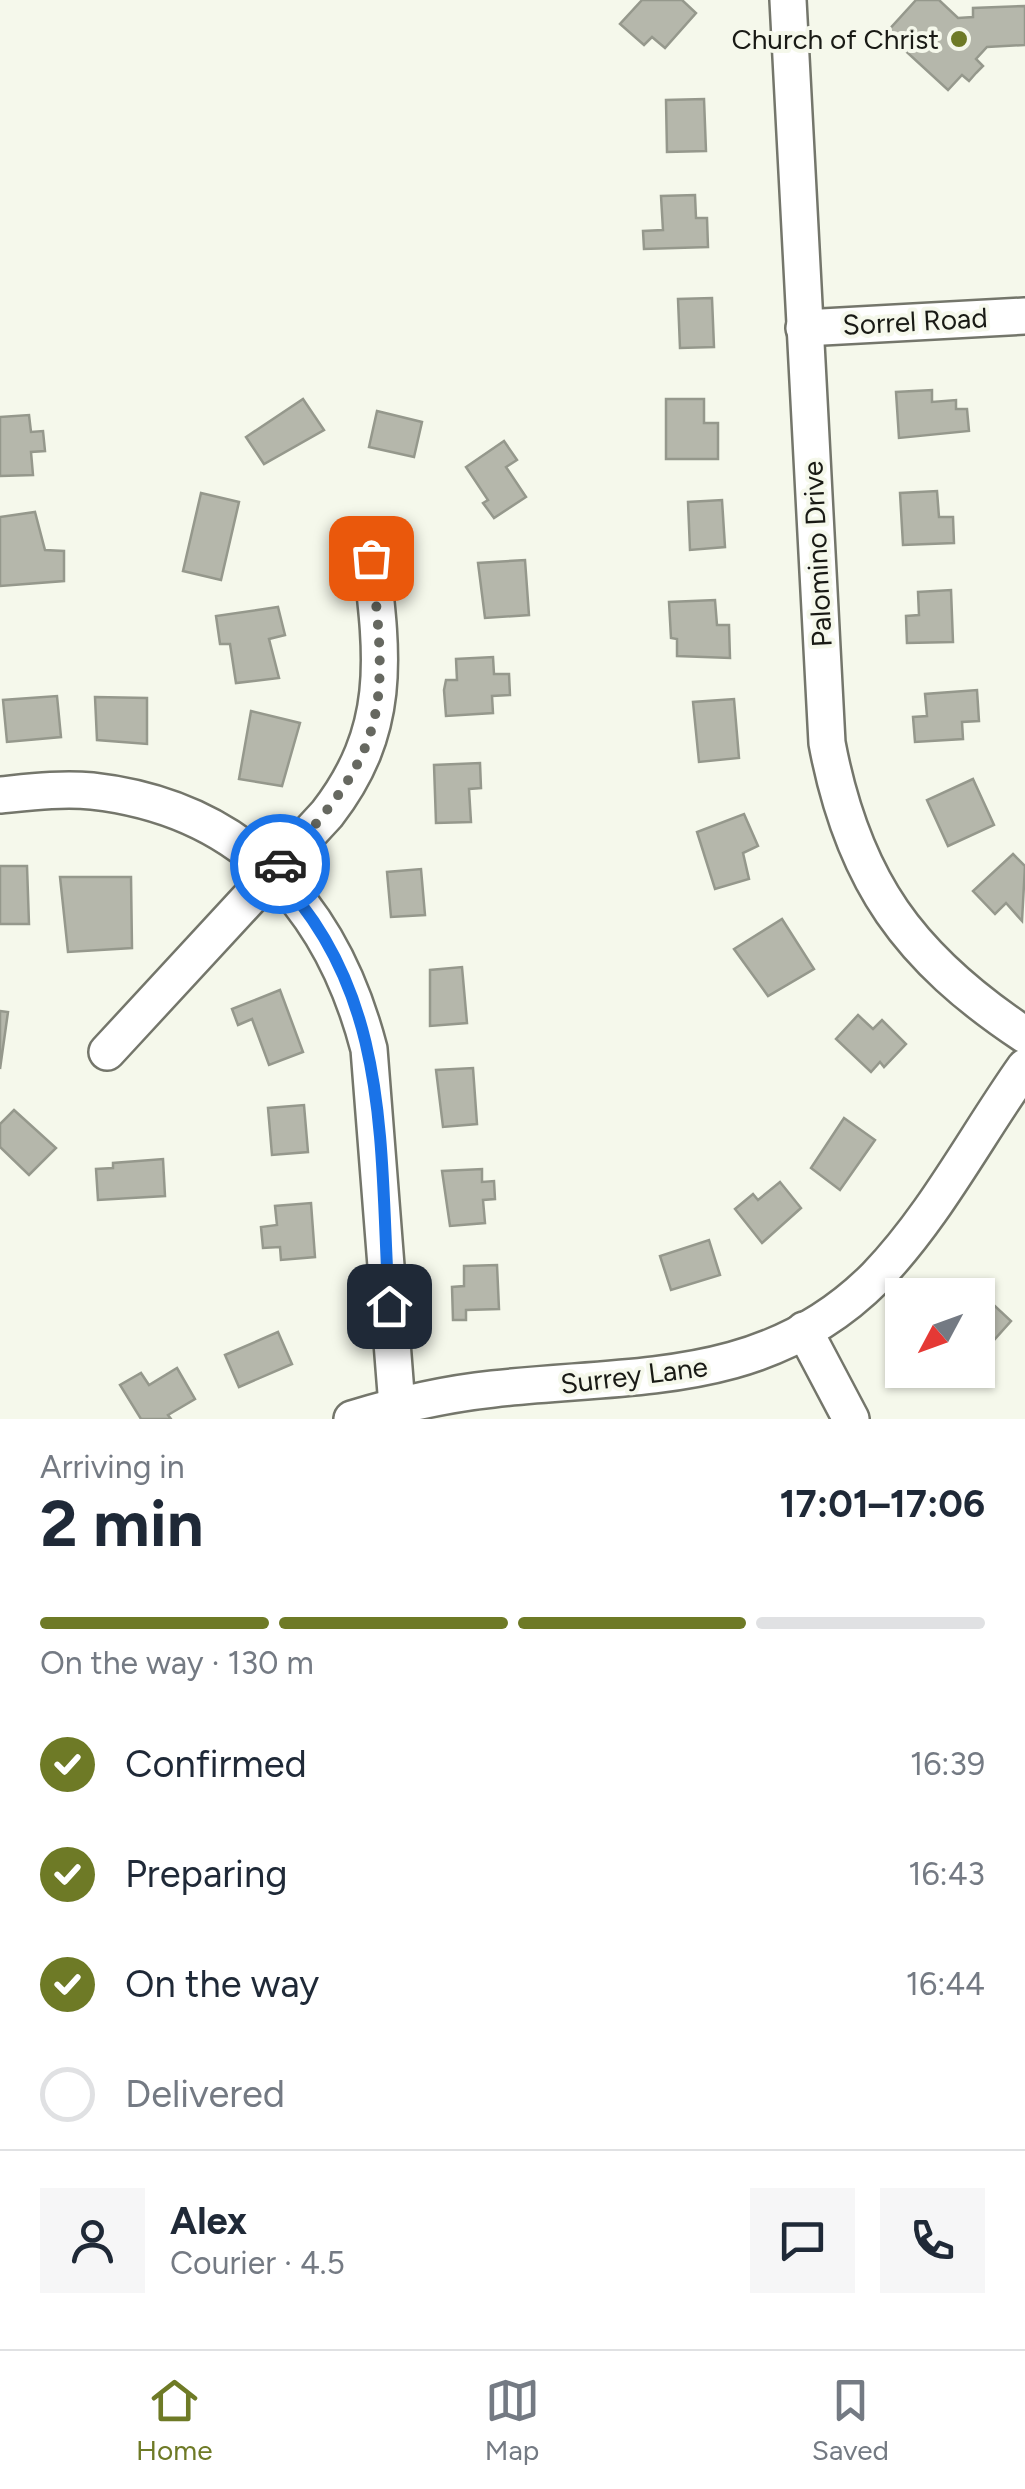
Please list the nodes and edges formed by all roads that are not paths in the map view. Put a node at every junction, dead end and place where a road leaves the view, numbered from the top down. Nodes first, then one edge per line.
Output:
1 (788, 0) edge
2 (1025, 316) edge
3 (804, 328) junction
4 (371, 558) dead end
5 (0, 794) edge
6 (273, 872) junction
7 (1025, 1034) edge
8 (107, 1052) dead end
9 (1025, 1067) edge
10 (804, 1330) junction
11 (397, 1406) junction
12 (352, 1419) edge
13 (851, 1419) edge

1 - 3 street, Palomino Drive
2 - 3 street, Sorrel Road
3 - 7 street, Palomino Drive
4 - 6 street
5 - 6 street
6 - 8 street
6 - 11 street
9 - 10 street, Surrey Lane
10 - 11 street, Surrey Lane
10 - 13 street
11 - 12 street, Surrey Lane

